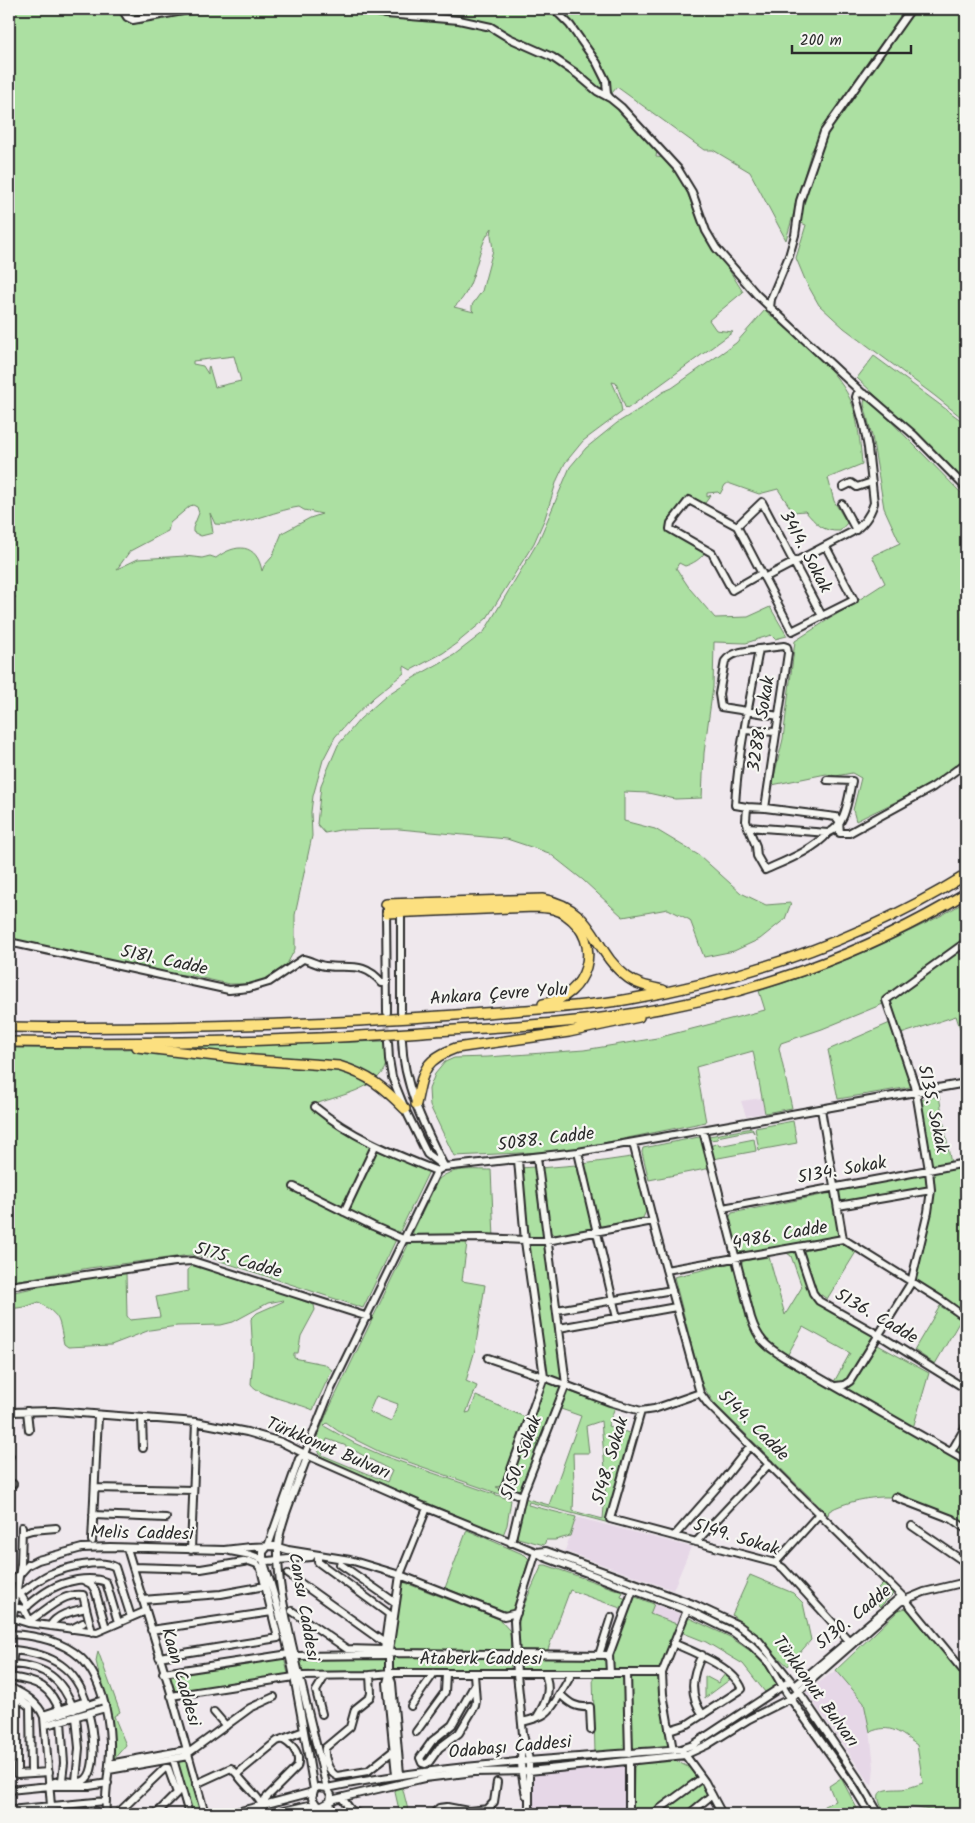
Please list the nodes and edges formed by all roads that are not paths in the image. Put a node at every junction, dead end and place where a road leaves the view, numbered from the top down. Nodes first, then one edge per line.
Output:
1 (122, 9) edge
2 (194, 9) edge
3 (364, 9) edge
4 (554, 9) edge
5 (911, 9) edge
6 (610, 98) junction
7 (770, 308) junction
8 (862, 392) junction
9 (872, 482) junction
10 (843, 487) dead end
11 (966, 488) edge
12 (842, 504) dead end
13 (737, 526) junction
14 (856, 530) junction
15 (828, 546) junction
16 (794, 563) junction
17 (763, 575) junction
18 (822, 616) junction
19 (759, 649) junction
20 (748, 711) junction
21 (779, 716) junction
22 (744, 730) junction
23 (776, 732) junction
24 (966, 763) edge
25 (827, 780) dead end
26 (747, 807) junction
27 (765, 808) junction
28 (839, 825) junction
29 (748, 826) junction
30 (828, 833) junction
31 (966, 875) edge
32 (966, 893) edge
33 (401, 903) junction
34 (386, 908) junction
35 (402, 913) junction
36 (9, 942) edge
37 (965, 946) edge
38 (387, 983) junction
39 (667, 991) junction
40 (674, 1006) junction
41 (387, 1012) tunnel mouth
42 (401, 1012) dead end
43 (494, 1012) junction
44 (9, 1027) edge
45 (402, 1040) dead end
46 (9, 1042) edge
47 (388, 1042) tunnel mouth
48 (95, 1043) junction
49 (966, 1083) edge
50 (916, 1092) junction
51 (416, 1104) junction
52 (315, 1107) dead end
53 (404, 1108) junction
54 (821, 1109) junction
55 (703, 1131) junction
56 (633, 1143) junction
57 (375, 1146) junction
58 (578, 1152) junction
59 (537, 1158) junction
60 (518, 1160) junction
61 (966, 1163) edge
62 (444, 1167) junction
63 (930, 1170) junction
64 (437, 1171) junction
65 (294, 1188) dead end
66 (835, 1188) junction
67 (931, 1190) junction
68 (838, 1206) junction
69 (723, 1208) junction
70 (344, 1212) junction
71 (653, 1221) junction
72 (596, 1231) junction
73 (403, 1239) junction
74 (843, 1240) junction
75 (525, 1241) junction
76 (547, 1241) junction
77 (798, 1248) junction
78 (736, 1259) junction
79 (666, 1270) junction
80 (911, 1283) junction
81 (9, 1286) edge
82 (672, 1290) junction
83 (614, 1300) junction
84 (676, 1307) junction
85 (557, 1310) junction
86 (368, 1317) junction
87 (617, 1318) junction
88 (966, 1318) edge
89 (559, 1328) junction
90 (879, 1335) junction
91 (488, 1358) dead end
92 (544, 1377) junction
93 (566, 1384) junction
94 (836, 1386) junction
95 (966, 1390) edge
96 (700, 1393) junction
97 (27, 1411) junction
98 (641, 1411) junction
99 (9, 1412) edge
100 (98, 1416) junction
101 (142, 1419) junction
102 (196, 1422) junction
103 (966, 1426) edge
104 (29, 1430) dead end
105 (750, 1446) junction
106 (143, 1448) dead end
107 (951, 1452) junction
108 (305, 1454) junction
109 (966, 1461) edge
110 (769, 1464) junction
111 (95, 1488) junction
112 (193, 1490) junction
113 (522, 1496) junction
114 (895, 1497) dead end
115 (427, 1508) junction
116 (820, 1513) junction
117 (93, 1515) junction
118 (166, 1518) dead end
119 (610, 1519) joint
120 (912, 1526) dead end
121 (56, 1528) dead end
122 (966, 1529) edge
123 (675, 1536) junction
124 (92, 1541) dead end
125 (696, 1542) junction
126 (511, 1543) junction
127 (268, 1546) junction
128 (127, 1548) junction
129 (278, 1548) junction
130 (191, 1550) junction
131 (224, 1550) junction
132 (536, 1552) junction
133 (321, 1556) junction
134 (263, 1560) junction
135 (278, 1560) junction
136 (775, 1563) junction
137 (966, 1563) edge
138 (340, 1564) dead end
139 (133, 1567) junction
140 (288, 1574) dead end
141 (19, 1575) junction
142 (400, 1575) junction
143 (83, 1580) junction
144 (966, 1580) edge
145 (9, 1583) edge
146 (265, 1586) junction
147 (633, 1590) junction
148 (903, 1598) junction
149 (142, 1600) junction
150 (396, 1603) junction
151 (21, 1608) junction
152 (86, 1608) junction
153 (687, 1610) junction
154 (146, 1611) junction
155 (292, 1611) dead end
156 (272, 1612) junction
157 (517, 1613) junction
158 (504, 1616) junction
159 (131, 1617) junction
160 (611, 1617) dead end
161 (12, 1618) junction
162 (118, 1622) junction
163 (83, 1623) dead end
164 (50, 1626) junction
165 (106, 1628) junction
166 (515, 1628) junction
167 (69, 1629) junction
168 (151, 1630) junction
169 (92, 1632) junction
170 (9, 1634) edge
171 (673, 1643) junction
172 (851, 1643) junction
173 (388, 1644) junction
174 (389, 1654) junction
175 (516, 1654) junction
176 (292, 1655) junction
177 (599, 1655) junction
178 (609, 1655) junction
179 (702, 1655) junction
180 (159, 1657) junction
181 (12, 1664) junction
182 (164, 1673) junction
183 (610, 1673) junction
184 (627, 1673) junction
185 (662, 1673) junction
186 (389, 1674) junction
187 (434, 1674) junction
188 (446, 1674) junction
189 (474, 1674) junction
190 (517, 1674) junction
191 (966, 1674) edge
192 (370, 1675) junction
193 (297, 1676) junction
194 (325, 1676) junction
195 (546, 1677) dead end
196 (570, 1677) dead end
197 (474, 1686) junction
198 (782, 1686) junction
199 (794, 1686) junction
200 (9, 1687) edge
201 (560, 1694) junction
202 (171, 1696) junction
203 (274, 1697) dead end
204 (791, 1698) junction
205 (103, 1700) junction
206 (86, 1703) junction
207 (411, 1706) dead end
208 (105, 1708) junction
209 (74, 1711) junction
210 (214, 1712) dead end
211 (88, 1713) junction
212 (322, 1714) dead end
213 (60, 1715) junction
214 (703, 1715) junction
215 (537, 1717) junction
216 (45, 1720) junction
217 (522, 1722) junction
218 (226, 1726) junction
219 (304, 1730) junction
220 (591, 1730) dead end
221 (669, 1730) junction
222 (416, 1732) dead end
223 (523, 1734) junction
224 (282, 1739) junction
225 (673, 1750) junction
226 (393, 1751) junction
227 (683, 1752) junction
228 (187, 1754) junction
229 (629, 1754) junction
230 (173, 1759) junction
231 (520, 1760) junction
232 (529, 1760) junction
233 (629, 1762) junction
234 (109, 1767) junction
235 (529, 1771) junction
236 (49, 1772) junction
237 (521, 1772) junction
238 (31, 1773) junction
239 (237, 1774) junction
240 (398, 1775) junction
241 (702, 1778) junction
242 (62, 1780) junction
243 (76, 1782) junction
244 (497, 1782) dead end
245 (108, 1783) junction
246 (196, 1784) junction
247 (50, 1785) junction
248 (327, 1788) junction
249 (9, 1790) edge
250 (314, 1790) junction
251 (712, 1795) junction
252 (342, 1798) junction
253 (106, 1801) junction
254 (330, 1801) junction
255 (528, 1802) junction
256 (77, 1804) junction
257 (316, 1804) junction
258 (263, 1805) junction
259 (51, 1806) junction
260 (489, 1809) junction
261 (41, 1811) edge
262 (95, 1811) dead end
263 (9, 1812) edge
264 (77, 1812) junction
265 (59, 1814) edge
266 (106, 1814) edge
267 (117, 1814) edge
268 (156, 1814) edge
269 (189, 1814) edge
270 (205, 1814) edge
271 (229, 1814) edge
272 (270, 1814) edge
273 (319, 1814) edge
274 (332, 1814) edge
275 (359, 1814) edge
276 (435, 1814) edge
277 (483, 1814) edge
278 (529, 1814) edge
279 (629, 1814) edge
280 (653, 1814) edge
281 (689, 1814) edge
282 (722, 1814) edge
283 (870, 1814) edge
284 (879, 1814) edge

1 - 2 street
3 - 6 street
4 - 6 street
5 - 7 street
6 - 7 street
7 - 8 street
8 - 9 street
8 - 11 street
9 - 10 street
9 - 14 street
12 - 14 street
13 - 16 street, 3414. Sokak
13 - 17 street
13 - 17 street
14 - 15 street
15 - 16 street
15 - 18 street
16 - 17 street
16 - 18 street, 3414. Sokak
17 - 18 street
19 - 20 street
19 - 20 street
19 - 21 street, 3288. Sokak
20 - 21 street
20 - 22 street
21 - 23 street, 3288. Sokak
22 - 23 street
22 - 26 street
23 - 27 street, 3288. Sokak
24 - 28 street
25 - 28 street
26 - 27 street
26 - 29 street
27 - 28 street
28 - 30 street
29 - 30 street
29 - 30 street
31 - 39 highway, Ankara Çevre Yolu
32 - 40 highway, Ankara Çevre Yolu
33 - 34 highway
33 - 35 street
33 - 39 highway
34 - 35 highway
34 - 38 street
35 - 42 street
35 - 43 highway
36 - 38 street, 5181. Cadde
37 - 50 street, 5135. Sokak
38 - 41 street
39 - 43 highway, Ankara Çevre Yolu
40 - 48 highway, Ankara Çevre Yolu
40 - 51 highway
43 - 44 highway, Ankara Çevre Yolu
45 - 51 street
46 - 48 highway, Ankara Çevre Yolu
47 - 53 street
48 - 53 highway
49 - 50 street, 5088. Cadde
50 - 54 street, 5088. Cadde
50 - 63 street, 5135. Sokak
51 - 62 street
52 - 57 street
53 - 62 street
54 - 55 street, 5088. Cadde
54 - 66 street
55 - 56 street, 5088. Cadde
55 - 69 street
56 - 58 street, 5088. Cadde
56 - 71 street, 5144. Cadde
57 - 64 street
57 - 70 street
58 - 59 street, 5088. Cadde
58 - 72 street
59 - 60 street, 5088. Cadde
59 - 76 street
60 - 62 street, 5088. Cadde
60 - 75 street
61 - 63 street, 5134. Sokak
62 - 64 street, 5088. Cadde
63 - 66 street, 5134. Sokak
63 - 67 street, 5135. Sokak
64 - 73 street
65 - 70 street
66 - 68 street
66 - 69 street, 5134. Sokak
67 - 68 street
67 - 80 street, 5135. Sokak
68 - 74 street
69 - 78 street
70 - 73 street
71 - 72 street
71 - 79 street, 5144. Cadde
72 - 76 street
72 - 83 street
73 - 75 street
73 - 86 street
74 - 77 street, 4986. Cadde
74 - 80 street, 4986. Cadde
75 - 76 street
75 - 92 street
76 - 85 street
77 - 78 street, 4986. Cadde
77 - 90 street, 5136. Cadde
78 - 79 street, 4986. Cadde
78 - 94 street
79 - 82 street, 5144. Cadde
80 - 88 street, 4986. Cadde
80 - 90 street, 5135. Sokak
81 - 86 street, 5175. Cadde
82 - 83 street
82 - 84 street, 5144. Cadde
83 - 85 street
83 - 87 street
84 - 87 street
84 - 96 street, 5144. Cadde
85 - 89 street
86 - 108 street
87 - 89 street
89 - 93 street
90 - 94 street, 5135. Sokak
90 - 95 street, 5136. Cadde
91 - 92 street
92 - 93 street
92 - 113 street
93 - 98 street
93 - 113 street, 5150. Sokak
94 - 107 street
96 - 98 street
96 - 105 street, 5144. Cadde
97 - 99 street, Türkkonut Bulvarı
97 - 100 street, Türkkonut Bulvarı
97 - 104 street
98 - 119 street, 5148. Sokak
100 - 101 street, Türkkonut Bulvarı
100 - 111 street
101 - 102 street, Türkkonut Bulvarı
101 - 106 street
102 - 108 street, Türkkonut Bulvarı
102 - 112 street
103 - 107 street
105 - 110 street, 5144. Cadde
105 - 123 street
107 - 109 street
108 - 115 street, Türkkonut Bulvarı
108 - 127 street, Cansu Caddesi
108 - 129 street, Cansu Caddesi
110 - 116 street, 5144. Cadde
110 - 125 street
111 - 112 street
111 - 117 street
112 - 130 street
113 - 126 street, 5150. Sokak
114 - 122 street
115 - 126 street, Türkkonut Bulvarı
115 - 142 street
116 - 136 street
116 - 148 street, 5144. Cadde
117 - 118 street
117 - 124 street
119 - 123 street, 5149. Sokak
120 - 137 street
121 - 141 street
123 - 125 street, 5149. Sokak
125 - 136 street, 5149. Sokak
126 - 132 street, Türkkonut Bulvarı
127 - 129 street, Melis Caddesi
127 - 131 street, Melis Caddesi
127 - 134 street, Cansu Caddesi
128 - 130 street, Melis Caddesi
128 - 139 street, Kaan Caddesi
128 - 141 street, Melis Caddesi
129 - 133 street, Melis Caddesi
129 - 135 street, Cansu Caddesi
130 - 131 street, Melis Caddesi
131 - 134 street, Melis Caddesi
132 - 147 street, Türkkonut Bulvarı
132 - 157 street
132 - 199 street, Türkkonut Bulvarı
133 - 135 street, Melis Caddesi
133 - 142 street, Melis Caddesi
133 - 173 street
134 - 135 street, Melis Caddesi
134 - 176 street, Cansu Caddesi
135 - 176 street, Cansu Caddesi
136 - 172 street, 5149. Sokak
138 - 150 street
139 - 146 street
139 - 149 street, Kaan Caddesi
140 - 173 street
141 - 145 street, Melis Caddesi
141 - 151 street
142 - 150 street
142 - 158 street, Melis Caddesi
143 - 151 street
143 - 162 street
143 - 165 street
144 - 148 street, 5130. Cadde
146 - 149 street
146 - 156 street
147 - 153 street, Türkkonut Bulvarı
147 - 178 street
148 - 172 street, 5130. Cadde
148 - 191 street, 5144. Cadde
149 - 154 street, Kaan Caddesi
150 - 173 street
151 - 152 street
151 - 159 street
151 - 161 street
152 - 164 street
152 - 169 street
153 - 171 street
153 - 198 street, Türkkonut Bulvarı
154 - 159 street
154 - 168 street, Kaan Caddesi
155 - 173 street
156 - 168 street
156 - 180 street
157 - 158 street
157 - 166 street
158 - 166 street
159 - 162 street
160 - 177 street
161 - 164 street
161 - 170 street
162 - 165 street
163 - 167 street
164 - 167 street
165 - 169 street
166 - 175 street
167 - 169 street
168 - 180 street, Kaan Caddesi
170 - 205 street
171 - 179 street
171 - 185 street
172 - 199 street, 5130. Cadde
173 - 174 street
174 - 175 street
174 - 176 street
174 - 186 street
175 - 177 street
175 - 190 street
176 - 182 street
176 - 193 street, Cansu Caddesi
177 - 178 street
178 - 183 street
179 - 214 street
179 - 214 street
180 - 182 street, Kaan Caddesi
181 - 206 street
181 - 209 street
181 - 213 street
182 - 202 street, Kaan Caddesi
183 - 184 street, Ataberk Caddesi
183 - 190 street, Ataberk Caddesi
184 - 185 street, Ataberk Caddesi
184 - 229 street
185 - 221 street
186 - 187 street, Ataberk Caddesi
186 - 192 street, Ataberk Caddesi
186 - 226 street
186 - 240 street
187 - 188 street, Ataberk Caddesi
187 - 207 street
188 - 189 street, Ataberk Caddesi
188 - 222 street
189 - 190 street, Ataberk Caddesi
189 - 197 street
190 - 217 street
192 - 194 street, Ataberk Caddesi
192 - 226 street
193 - 194 street, Ataberk Caddesi
193 - 202 street, Ataberk Caddesi
193 - 219 street, Cansu Caddesi
193 - 248 street, Cansu Caddesi
194 - 212 street
195 - 215 street
196 - 201 street
197 - 197 street
198 - 199 street, Odabaşı Caddesi
198 - 204 street, Türkkonut Bulvarı
198 - 227 street, Odabaşı Caddesi
199 - 204 street, Odabaşı Caddesi
199 - 284 street, Türkkonut Bulvarı
200 - 216 street
201 - 215 street
201 - 220 street
202 - 228 street, Kaan Caddesi
203 - 218 street
204 - 227 street, Odabaşı Caddesi
204 - 283 street, Türkkonut Bulvarı
205 - 206 street
205 - 208 street
206 - 209 street
208 - 211 street
208 - 234 street
209 - 211 street
209 - 213 street
209 - 213 street
209 - 243 street
210 - 218 street
211 - 243 street
213 - 216 street
213 - 216 street
213 - 242 street
214 - 221 street
215 - 217 street
216 - 236 street
217 - 223 street
218 - 228 street
219 - 224 street
219 - 250 street, Cansu Caddesi
221 - 225 street
223 - 231 street
223 - 232 street
224 - 239 street
224 - 258 street
225 - 227 street, Odabaşı Caddesi
225 - 229 street, Odabaşı Caddesi
226 - 240 street
227 - 233 street, Odabaşı Caddesi
227 - 241 street
228 - 230 street
228 - 234 street
228 - 246 street, Kaan Caddesi
229 - 232 street, Odabaşı Caddesi
230 - 234 street
230 - 269 street
231 - 232 street, Odabaşı Caddesi
231 - 237 street
231 - 240 street, Odabaşı Caddesi
232 - 235 street
233 - 235 street, Odabaşı Caddesi
233 - 279 street
234 - 245 street
235 - 237 street, Odabaşı Caddesi
235 - 255 street
236 - 238 street
236 - 247 street
237 - 252 street, Odabaşı Caddesi
237 - 255 street
238 - 238 street
239 - 246 street
239 - 258 street
240 - 248 street, Odabaşı Caddesi
241 - 251 street
241 - 280 street
242 - 243 street
242 - 247 street
244 - 260 street
245 - 247 street
245 - 253 street
246 - 270 street, Kaan Caddesi
247 - 249 street
247 - 259 street
248 - 250 street, Odabaşı Caddesi
248 - 254 street, Cansu Caddesi
250 - 257 street, Cansu Caddesi
250 - 258 street, Odabaşı Caddesi
251 - 281 street
251 - 282 street
252 - 254 street, Odabaşı Caddesi
252 - 275 street
253 - 256 street
253 - 266 street
254 - 257 street, Odabaşı Caddesi
254 - 274 street, Cansu Caddesi
255 - 278 street
256 - 259 street
256 - 264 street
257 - 272 street, Odabaşı Caddesi
257 - 273 street, Cansu Caddesi
258 - 271 street, Odabaşı Caddesi
259 - 261 street
260 - 276 street
260 - 277 street
261 - 263 street
262 - 264 street
264 - 265 street
267 - 268 street

